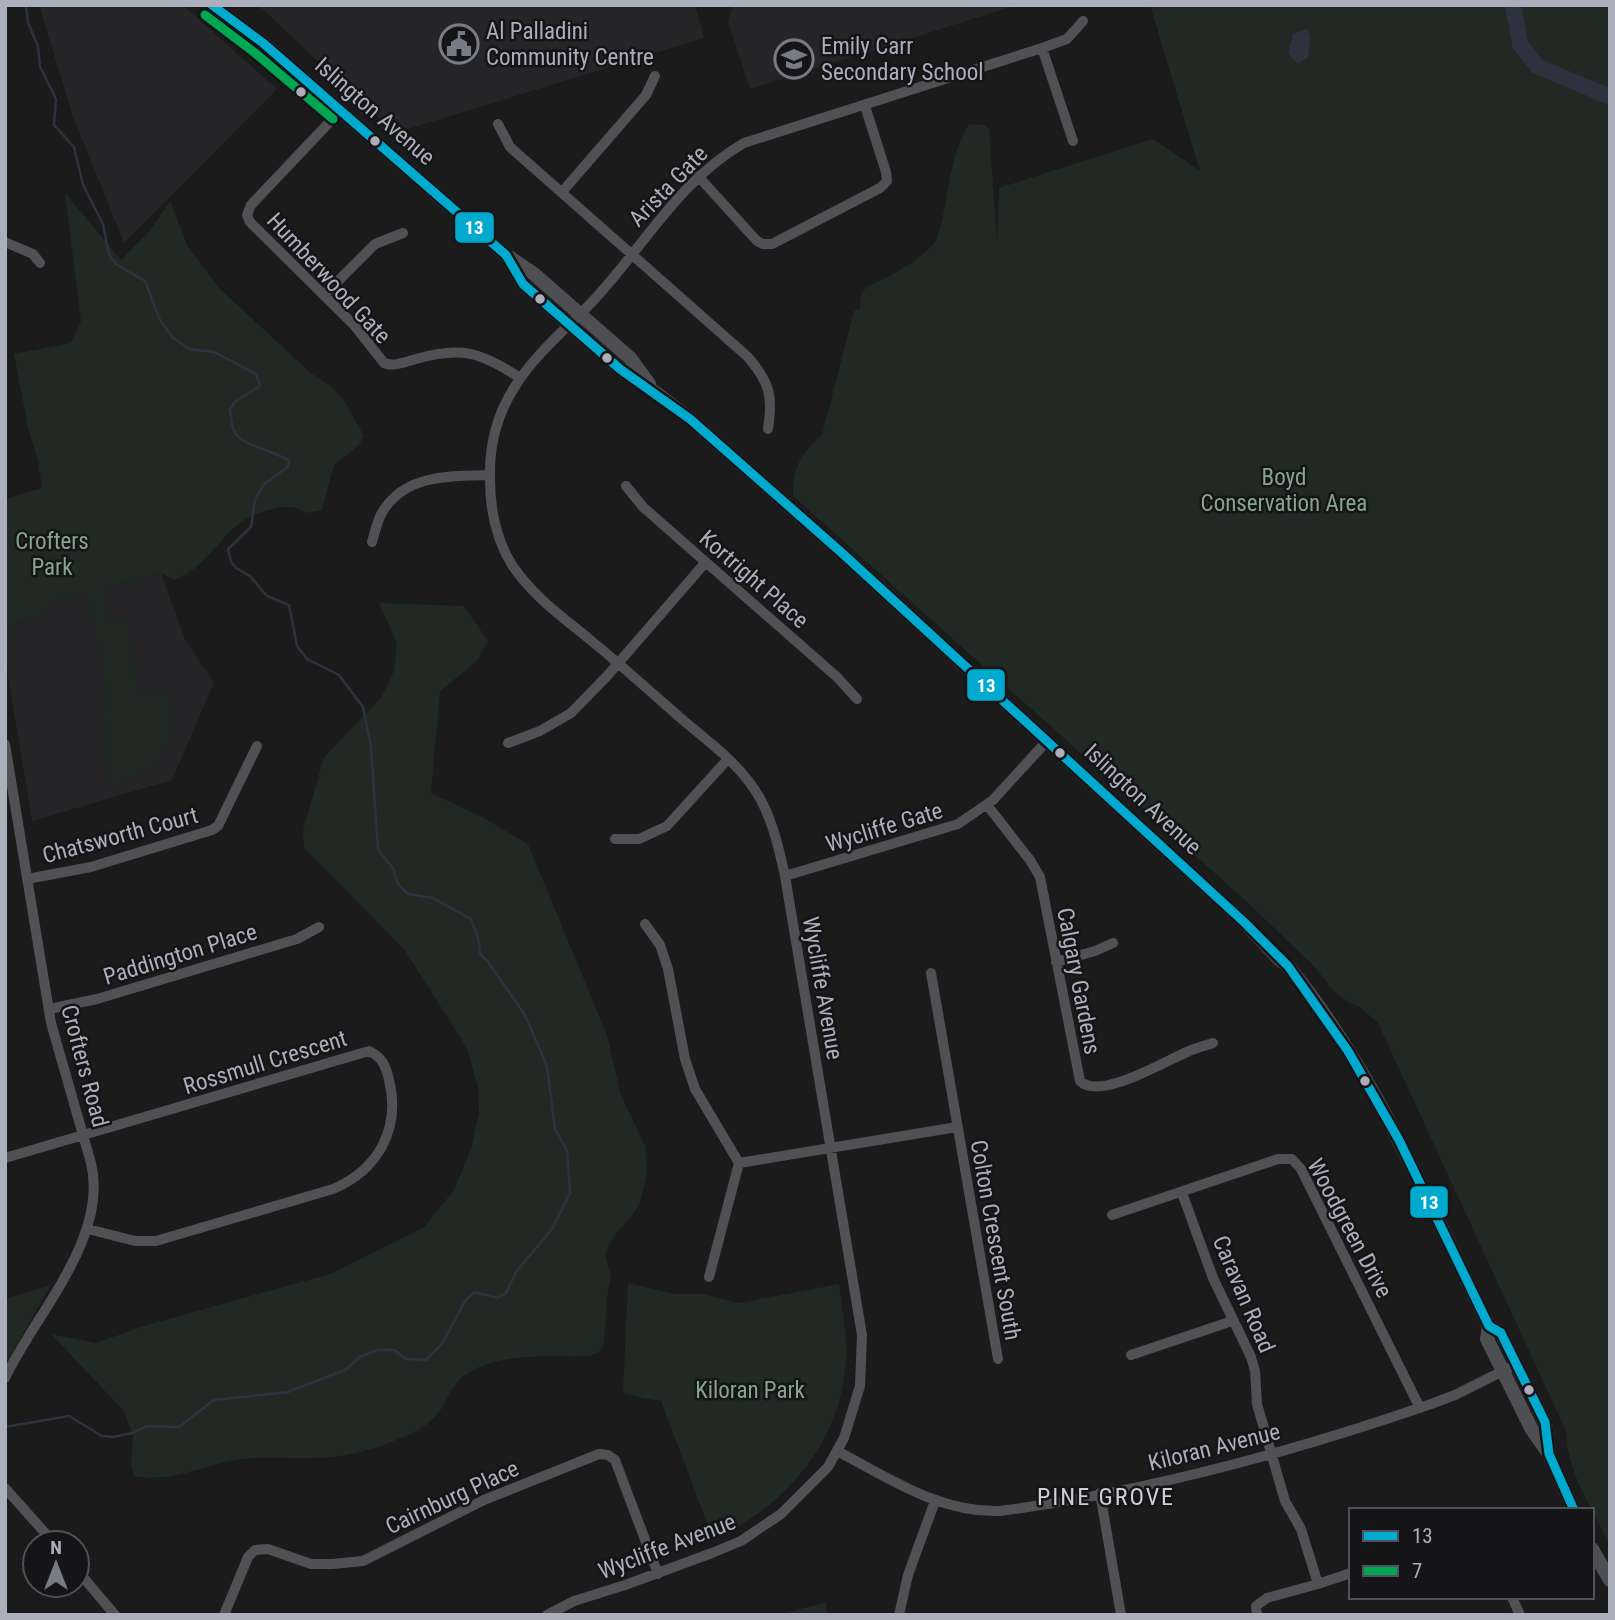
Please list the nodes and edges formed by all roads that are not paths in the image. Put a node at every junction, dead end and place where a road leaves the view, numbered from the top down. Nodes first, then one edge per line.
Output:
1 (212, 5) edge
2 (1083, 21) dead end
3 (1042, 48) junction
4 (655, 76) dead end
5 (865, 106) junction
6 (341, 110) junction
7 (498, 124) dead end
8 (1073, 141) dead end
9 (698, 176) junction
10 (562, 192) junction
11 (403, 233) dead end
12 (5, 242) edge
13 (632, 253) junction
14 (506, 255) junction
15 (40, 263) dead end
16 (324, 295) junction
17 (580, 314) junction
18 (568, 324) junction
19 (520, 378) junction
20 (656, 393) junction
21 (768, 429) dead end
22 (489, 475) junction
23 (626, 486) dead end
24 (372, 542) dead end
25 (705, 562) junction
26 (618, 663) junction
27 (857, 699) dead end
28 (1046, 741) junction
29 (508, 743) dead end
30 (5, 744) edge
31 (257, 747) dead end
32 (728, 759) junction
33 (8, 780) edge
34 (987, 805) junction
35 (615, 839) dead end
36 (785, 876) junction
37 (27, 879) junction
38 (645, 924) dead end
39 (319, 927) dead end
40 (1113, 943) dead end
41 (1056, 962) junction
42 (931, 973) dead end
43 (49, 1009) junction
44 (1213, 1044) dead end
45 (957, 1127) junction
46 (83, 1136) junction
47 (831, 1147) junction
48 (5, 1158) edge
49 (739, 1163) junction
50 (1182, 1193) junction
51 (1112, 1215) dead end
52 (88, 1229) junction
53 (709, 1276) dead end
54 (1233, 1321) junction
55 (1489, 1326) junction
56 (1131, 1355) dead end
57 (998, 1359) dead end
58 (1517, 1364) junction
59 (1503, 1372) junction
60 (5, 1378) edge
61 (1420, 1408) junction
62 (837, 1451) junction
63 (1273, 1453) junction
64 (1549, 1454) junction
65 (5, 1488) edge
66 (1100, 1493) junction
67 (935, 1501) junction
68 (1573, 1508) edge
69 (42, 1529) edge
70 (1594, 1552) edge
71 (657, 1573) junction
72 (1349, 1574) edge
73 (1610, 1580) edge
74 (1318, 1584) junction
75 (91, 1587) edge
76 (1513, 1599) edge
77 (113, 1614) edge
78 (224, 1615) edge
79 (547, 1615) edge
80 (899, 1615) edge
81 (1121, 1615) edge
82 (1256, 1615) edge
83 (1520, 1615) edge

1 - 6 main road, Islington Avenue
2 - 3 street, Arista Gate
3 - 5 street, Arista Gate
3 - 8 street
4 - 10 street
5 - 9 street, Arista Gate
5 - 9 street
6 - 14 main road, Islington Avenue
6 - 16 street, Humberwood Gate
7 - 10 street
9 - 13 street, Arista Gate
10 - 13 street
11 - 16 street
12 - 15 street
13 - 17 street, Arista Gate
13 - 21 street
14 - 17 main road, Islington Avenue
14 - 18 main road, Islington Avenue
16 - 19 street, Humberwood Gate
17 - 18 street, Arista Gate
17 - 20 main road, Islington Avenue
18 - 19 street, Wycliffe Avenue
18 - 20 main road, Islington Avenue
19 - 22 street, Wycliffe Avenue
20 - 28 main road, Islington Avenue
22 - 24 street
22 - 26 street, Wycliffe Avenue
23 - 25 street, Kortright Place
25 - 26 street
25 - 27 street, Kortright Place
26 - 29 street
26 - 32 street, Wycliffe Avenue
28 - 34 street, Wycliffe Gate
28 - 55 main road, Islington Avenue
30 - 33 street, Crofters Road
31 - 37 street, Chatsworth Court
32 - 35 street
32 - 36 street, Wycliffe Avenue
33 - 37 street, Crofters Road
34 - 36 street, Wycliffe Gate
34 - 41 street, Calgary Gardens
36 - 47 street, Wycliffe Avenue
37 - 43 street, Crofters Road
38 - 49 street
39 - 43 street, Paddington Place
40 - 41 street
41 - 44 street, Calgary Gardens
42 - 45 street, Colton Crescent South
43 - 46 street, Crofters Road
45 - 47 street
45 - 57 street, Colton Crescent South
46 - 48 street, Rossmull Crescent
46 - 52 street, Crofters Road
46 - 52 street, Rossmull Crescent
47 - 49 street
47 - 62 street, Wycliffe Avenue
49 - 53 street
50 - 51 street, Woodgreen Drive
50 - 54 street, Caravan Road
50 - 61 street, Woodgreen Drive
52 - 60 street, Crofters Road
54 - 56 street
54 - 63 street, Caravan Road
55 - 58 main road, Islington Avenue
55 - 59 main road, Islington Avenue
58 - 59 street, Kiloran Avenue
58 - 64 main road, Islington Avenue
59 - 61 street, Kiloran Avenue
59 - 64 main road, Islington Avenue
61 - 63 street, Kiloran Avenue
62 - 67 street, Kiloran Avenue
62 - 71 street, Wycliffe Avenue
63 - 66 street, Kiloran Avenue
63 - 74 street, Caravan Road
64 - 68 main road, Islington Avenue
65 - 69 street
66 - 67 street, Kiloran Avenue
66 - 81 street
67 - 80 street
70 - 73 main road
71 - 78 street, Cairnburg Place
71 - 79 street, Wycliffe Avenue
72 - 74 street
74 - 82 street
75 - 77 street
76 - 83 street

